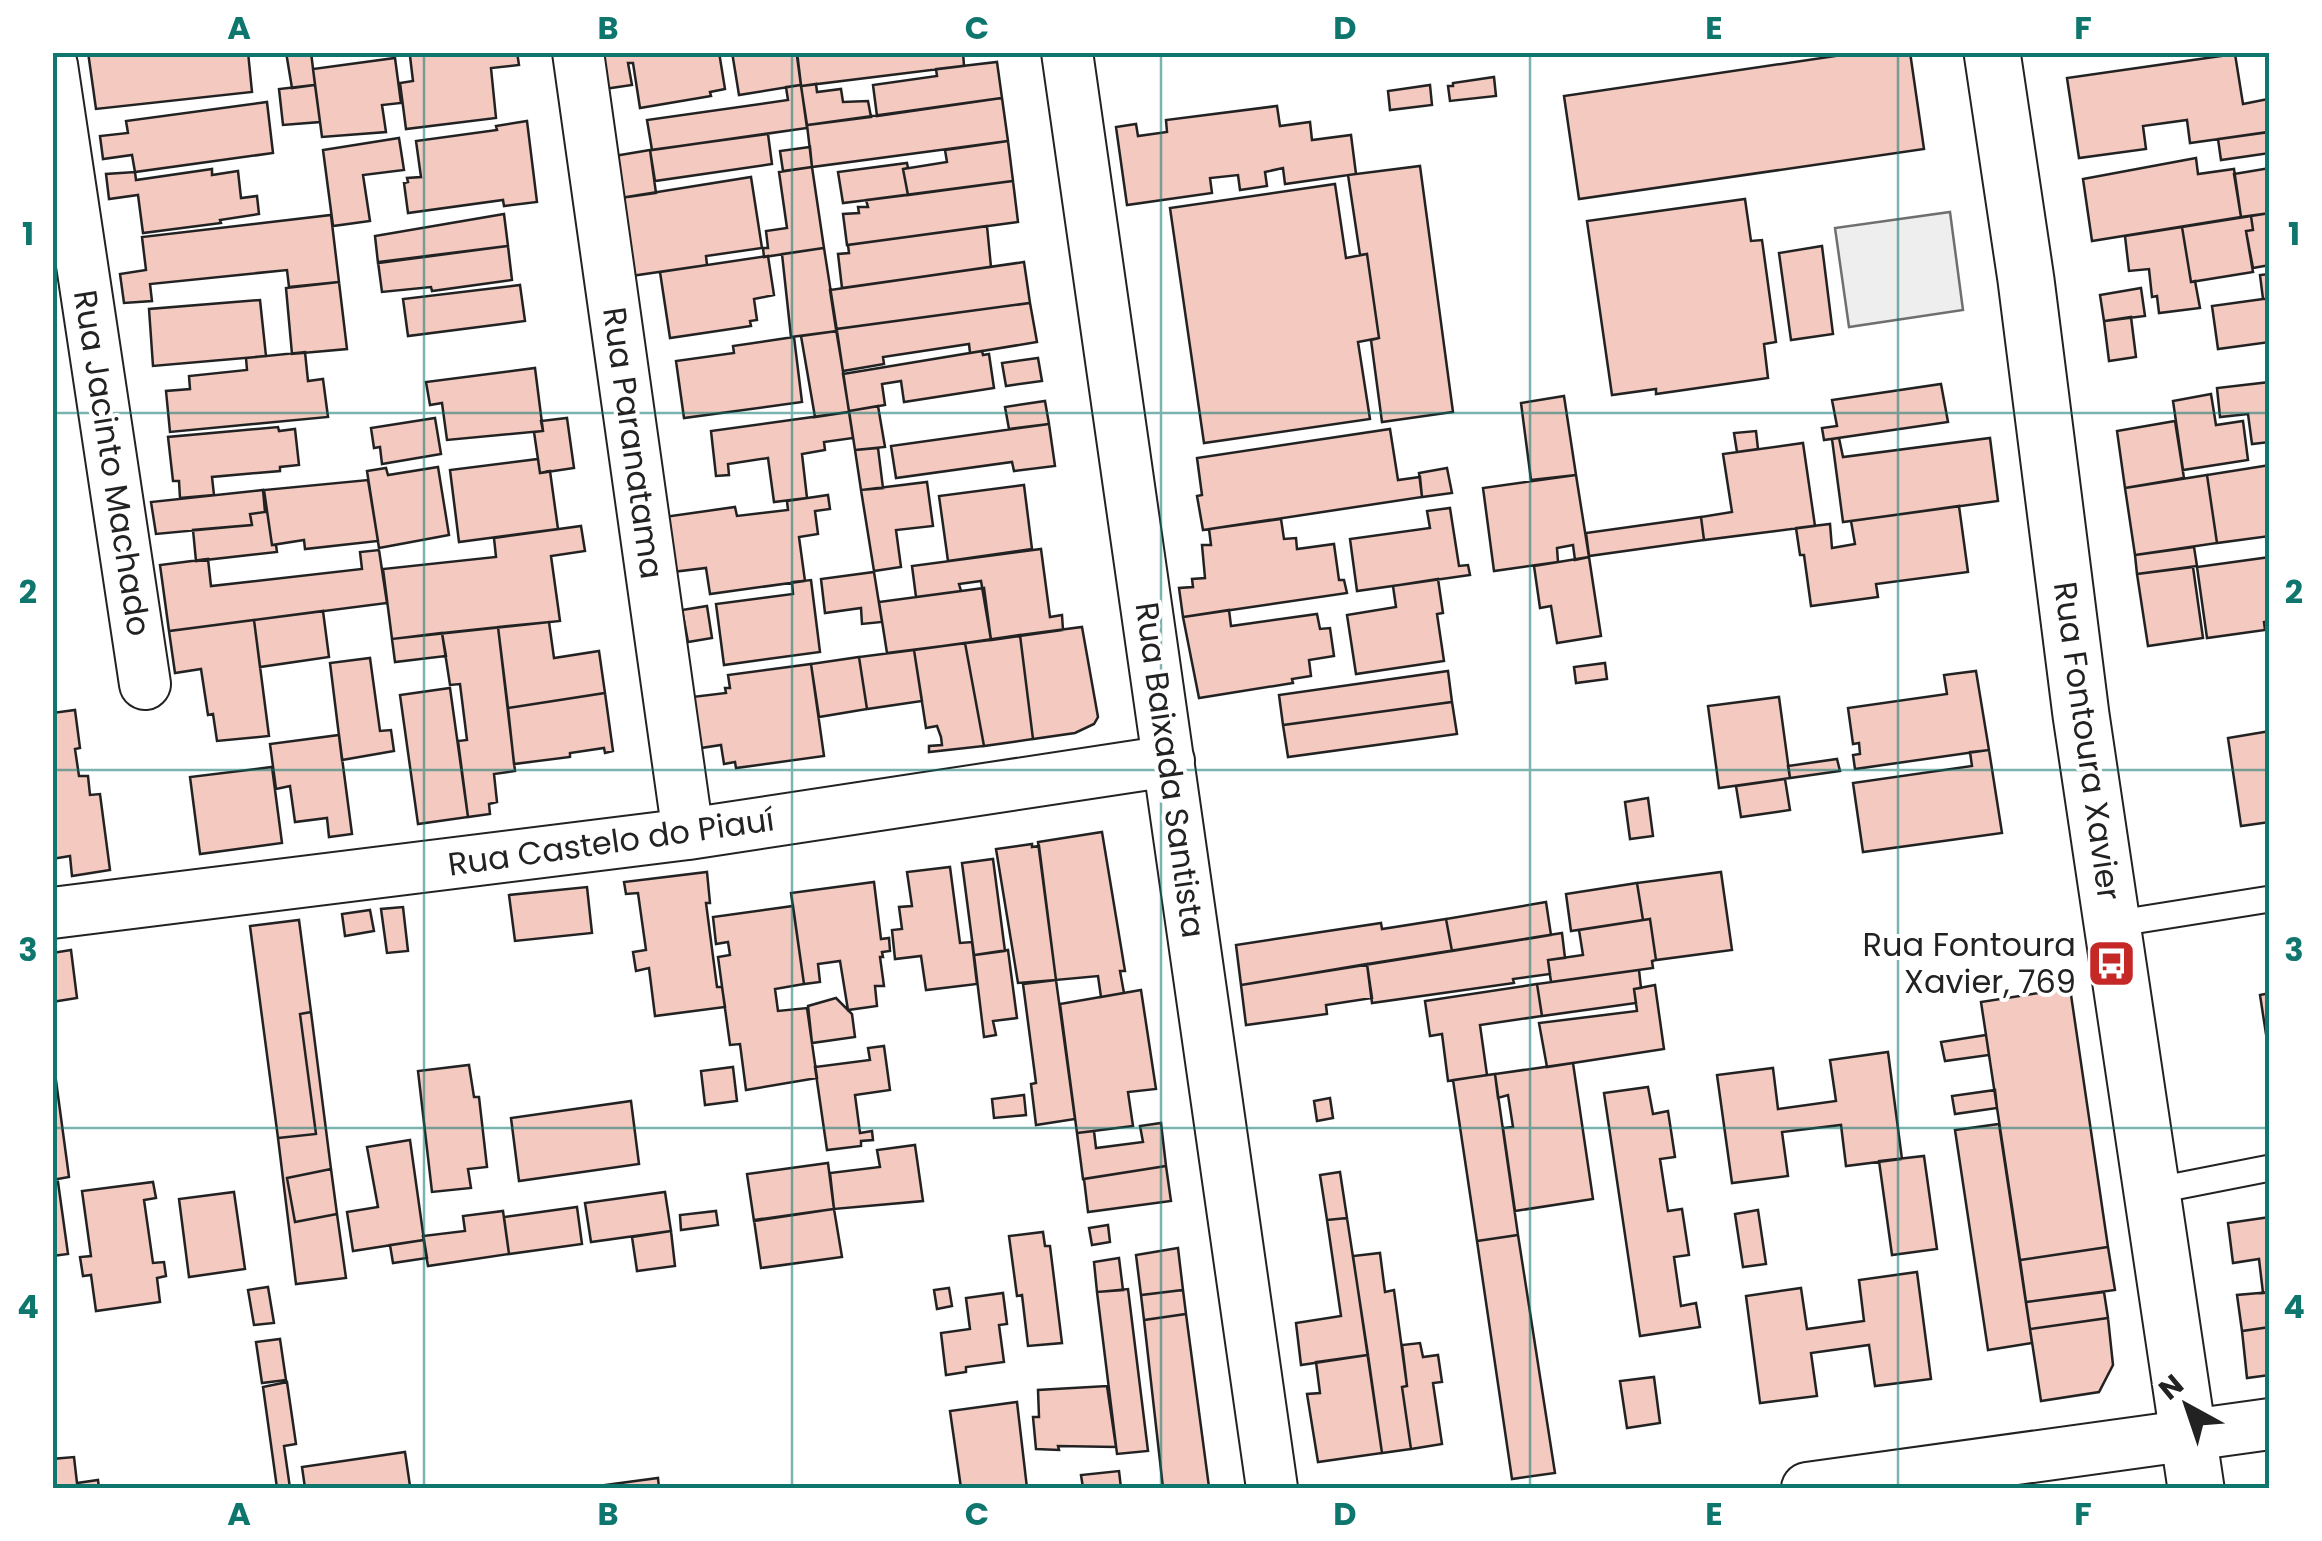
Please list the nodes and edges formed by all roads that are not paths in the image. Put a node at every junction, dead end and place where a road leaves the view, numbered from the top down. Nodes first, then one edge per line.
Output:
1 (578, 52) edge
2 (1067, 52) edge
3 (1992, 52) edge
4 (52, 65) edge
5 (145, 684) dead end
6 (1169, 761) junction
7 (688, 834) junction
8 (2270, 899) edge
9 (52, 913) edge
10 (2113, 924) junction
11 (2270, 1168) edge
12 (2153, 1191) junction
13 (2270, 1424) edge
14 (2190, 1435) junction
15 (1272, 1488) edge
16 (1807, 1488) edge
17 (2196, 1488) edge

1 - 7 street, Rua Paranatama
2 - 6 street, Rua Baixada Santista
3 - 10 main road, Rua Fontoura Xavier
4 - 5 street, Rua Jacinto Machado
6 - 7 street, Rua Castelo do Piauí
6 - 15 street, Rua Baixada Santista
7 - 9 street, Rua Castelo do Piauí
8 - 10 lane
10 - 12 main road, Rua Fontoura Xavier
11 - 12 lane
12 - 14 main road, Rua Fontoura Xavier
13 - 14 street
14 - 16 street
14 - 17 main road, Rua Fontoura Xavier

